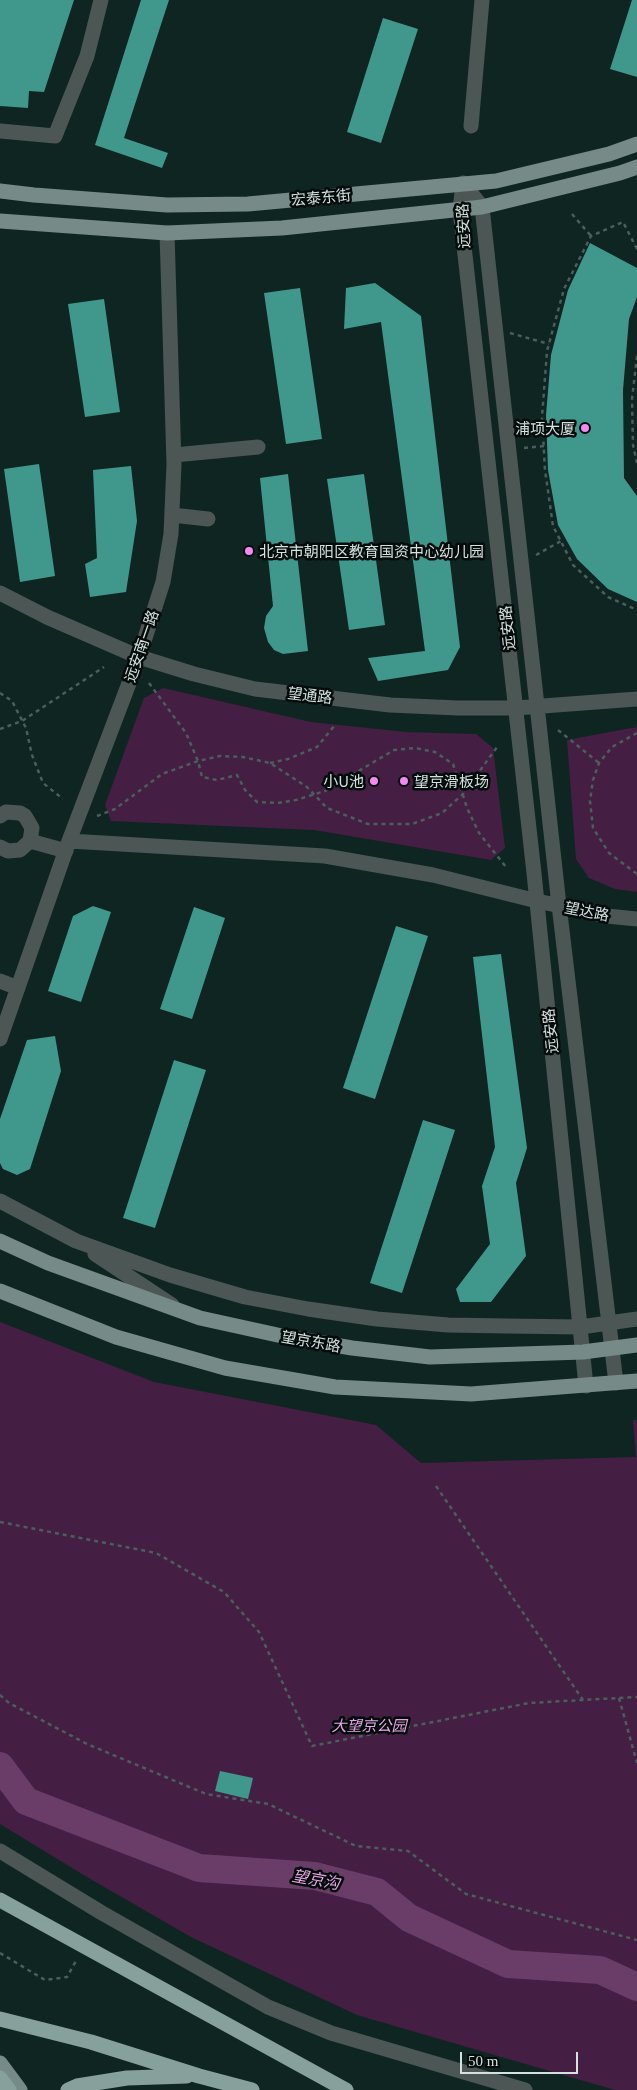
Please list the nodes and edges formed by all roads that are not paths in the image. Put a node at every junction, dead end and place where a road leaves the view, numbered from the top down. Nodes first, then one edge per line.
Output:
1 (101, 0) edge
2 (482, 0) edge
3 (470, 126) dead end
4 (0, 131) edge
5 (637, 144) edge
6 (637, 167) edge
7 (463, 184) junction
8 (0, 191) edge
9 (482, 208) junction
10 (460, 210) junction
11 (0, 221) edge
12 (167, 233) junction
13 (258, 447) dead end
14 (174, 455) junction
15 (172, 515) junction
16 (208, 519) dead end
17 (0, 593) edge
18 (139, 657) junction
19 (637, 699) edge
20 (538, 706) junction
21 (516, 708) junction
22 (0, 816) edge
23 (30, 841) junction
24 (67, 846) junction
25 (1, 849) edge
26 (537, 901) junction
27 (559, 905) junction
28 (637, 919) edge
29 (0, 981) edge
30 (18, 988) junction
31 (0, 1039) edge
32 (0, 1201) edge
33 (0, 1241) edge
34 (76, 1241) junction
35 (0, 1291) edge
36 (181, 1311) junction
37 (637, 1319) edge
38 (608, 1324) junction
39 (581, 1327) junction
40 (637, 1345) edge
41 (611, 1348) junction
42 (583, 1352) junction
43 (637, 1381) edge
44 (616, 1384) junction
45 (586, 1386) junction
46 (0, 1851) edge
47 (0, 1900) edge
48 (0, 2019) edge
49 (0, 2063) edge
50 (199, 2076) junction
51 (0, 2078) edge
52 (9, 2090) edge
53 (20, 2090) edge
54 (68, 2090) edge
55 (252, 2090) edge
56 (346, 2090) edge
57 (525, 2090) edge

1 - 4 street
2 - 3 street
5 - 7 main road, 宏泰东街
6 - 9 main road, 宏泰东街
7 - 8 main road, 宏泰东街
7 - 9 street, 远安路
7 - 10 street, 远安路
9 - 10 main road, 宏泰东街
9 - 20 street, 远安路
10 - 12 main road, 宏泰东街
10 - 21 street, 远安路
11 - 12 main road, 宏泰东街
12 - 14 street, 远安南一路
13 - 14 street
14 - 15 street, 远安南一路
15 - 16 street
15 - 18 street, 远安南一路
17 - 18 street, 望通路
18 - 21 street, 望通路
18 - 24 street, 远安南一路
19 - 20 street, 望通路
20 - 21 street, 望通路
20 - 27 street, 远安路
21 - 26 street, 远安路
22 - 23 street
23 - 24 street, 望达路
23 - 25 street
24 - 26 street, 望达路
24 - 30 street, 远安南一路
26 - 27 street, 望达路
26 - 39 street, 远安路
27 - 28 street, 望达路
27 - 38 street, 远安路
29 - 30 street
30 - 31 street, 远安南一路
32 - 34 street
33 - 36 main road, 望京东路
34 - 36 street
34 - 39 street
35 - 45 main road
36 - 42 main road, 望京东路
37 - 38 street
38 - 39 street
38 - 41 street, 远安路
39 - 42 street, 远安路
40 - 41 main road, 望京东路
41 - 42 main road, 望京东路
41 - 44 street, 远安路
42 - 45 street, 远安路
43 - 44 main road
44 - 45 main road
46 - 57 street
47 - 56 highway
48 - 50 highway
49 - 53 main road
50 - 54 highway
50 - 55 highway
51 - 52 highway

